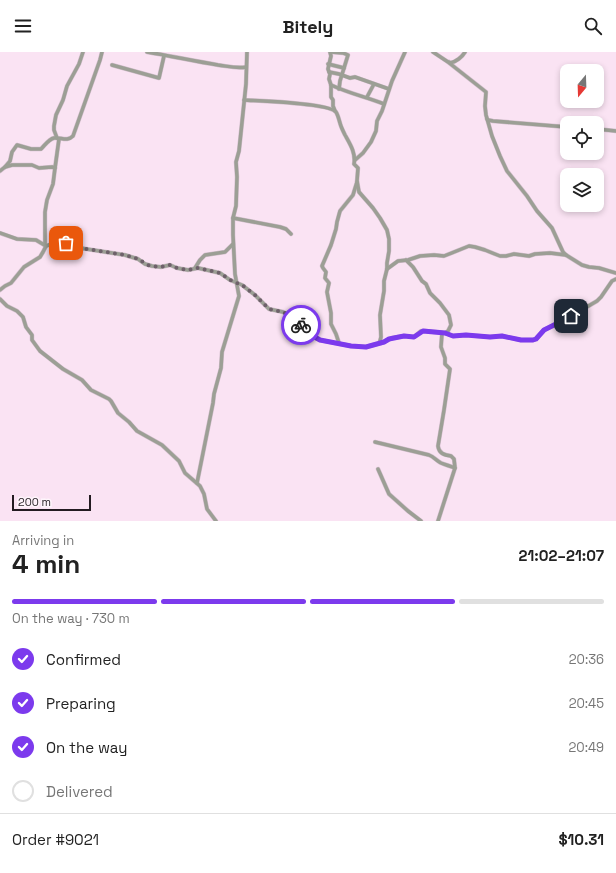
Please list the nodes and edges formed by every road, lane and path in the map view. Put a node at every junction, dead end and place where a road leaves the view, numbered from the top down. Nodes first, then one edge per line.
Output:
1 (83, 52) edge
2 (102, 52) edge
3 (147, 52) edge
4 (247, 52) edge
5 (330, 52) edge
6 (405, 52) edge
7 (433, 52) edge
8 (465, 52) edge
9 (164, 56) junction
10 (448, 62) junction
11 (328, 64) junction
12 (112, 65) dead end
13 (337, 66) junction
14 (246, 67) junction
15 (344, 68) junction
16 (329, 72) junction
17 (336, 73) junction
18 (342, 75) junction
19 (374, 84) junction
20 (331, 85) junction
21 (339, 89) junction
22 (389, 89) junction
23 (367, 97) junction
24 (244, 100) junction
25 (384, 104) junction
26 (335, 111) junction
27 (487, 119) junction
28 (560, 127) edge
29 (604, 130) edge
30 (616, 131) edge
31 (58, 139) junction
32 (355, 160) junction
33 (5, 167) junction
34 (55, 168) junction
35 (0, 171) edge
36 (358, 181) junction
37 (233, 218) junction
38 (0, 233) edge
39 (291, 234) dead end
40 (233, 244) junction
41 (46, 246) junction
42 (566, 255) junction
43 (406, 260) junction
44 (195, 268) junction
45 (387, 269) junction
46 (616, 273) edge
47 (616, 279) edge
48 (237, 282) junction
49 (0, 290) edge
50 (0, 299) edge
51 (444, 333) junction
52 (339, 343) junction
53 (381, 343) junction
54 (375, 442) dead end
55 (455, 468) junction
56 (378, 469) dead end
57 (197, 483) junction
58 (216, 521) edge
59 (421, 521) edge
60 (438, 521) edge

1 - 31 street
2 - 31 street
3 - 9 street
4 - 14 street
5 - 11 street
5 - 15 street
6 - 22 street
7 - 10 street
8 - 10 street
9 - 12 street
9 - 14 street
10 - 27 street
11 - 13 street
11 - 16 street
13 - 15 street
13 - 17 street
14 - 24 street
15 - 18 street
16 - 17 street
16 - 20 street
17 - 18 street
18 - 19 street
18 - 21 street
19 - 22 street
19 - 23 street
20 - 21 street
20 - 26 street
21 - 23 street
22 - 25 street
23 - 25 street
24 - 26 street
24 - 37 street
25 - 32 street
26 - 32 street
27 - 28 street
27 - 42 street
29 - 30 street
31 - 33 street
31 - 34 street
32 - 36 street
33 - 34 street
33 - 35 street
34 - 41 street
36 - 45 street
36 - 52 street
37 - 39 street
37 - 40 street
38 - 41 street
40 - 44 street
40 - 48 street
41 - 44 street
41 - 49 street
42 - 43 street
42 - 46 street
43 - 45 street
43 - 51 street
44 - 48 street
45 - 53 street
47 - 51 street
48 - 52 street
48 - 57 street
50 - 57 street
51 - 53 street
51 - 55 street
52 - 53 street
54 - 55 street
55 - 60 street
56 - 59 street
57 - 58 street

